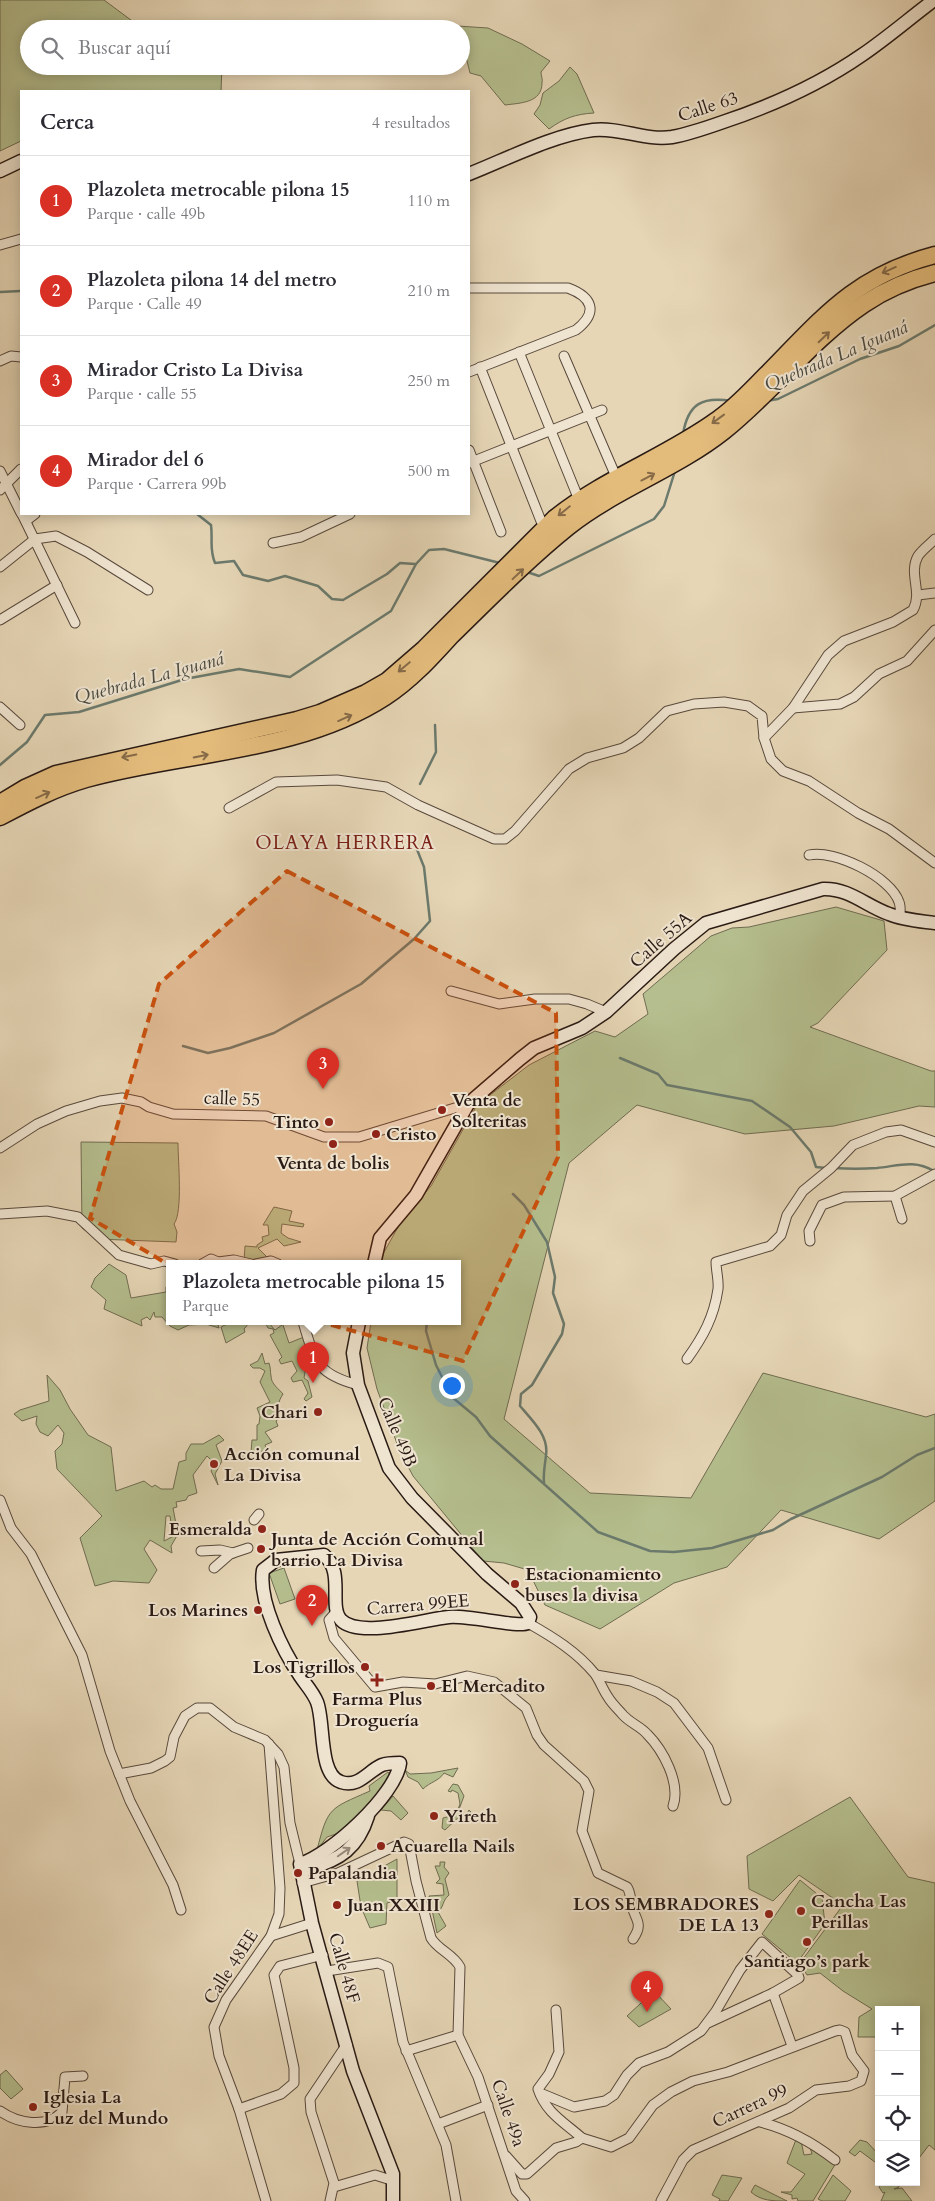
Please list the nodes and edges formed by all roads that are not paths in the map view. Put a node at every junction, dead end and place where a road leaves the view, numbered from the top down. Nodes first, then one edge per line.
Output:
1 (934, 0) edge
2 (20, 161) edge
3 (0, 171) edge
4 (470, 174) edge
5 (20, 239) edge
6 (0, 245) edge
7 (935, 255) edge
8 (935, 273) edge
9 (470, 288) edge
10 (519, 352) junction
11 (564, 356) dead end
12 (20, 357) edge
13 (0, 361) edge
14 (480, 368) junction
15 (470, 372) edge
16 (772, 378) junction
17 (602, 410) dead end
18 (588, 415) junction
19 (550, 431) junction
20 (512, 446) junction
21 (471, 462) edge
22 (20, 470) edge
23 (0, 471) edge
24 (614, 472) dead end
25 (3, 488) edge
26 (577, 495) dead end
27 (20, 512) edge
28 (333, 515) edge
29 (348, 515) edge
30 (23, 516) edge
31 (541, 521) dead end
32 (325, 525) junction
33 (501, 532) dead end
34 (35, 539) junction
35 (935, 539) edge
36 (273, 543) dead end
37 (0, 567) edge
38 (57, 585) junction
39 (148, 590) dead end
40 (935, 593) edge
41 (918, 595) junction
42 (480, 602) junction
43 (0, 620) edge
44 (75, 623) dead end
45 (935, 630) edge
46 (0, 707) edge
47 (793, 708) junction
48 (20, 725) dead end
49 (764, 738) junction
50 (0, 803) edge
51 (229, 808) dead end
52 (0, 817) edge
53 (809, 855) dead end
54 (935, 863) edge
55 (900, 917) junction
56 (935, 923) edge
57 (451, 991) dead end
58 (606, 1012) junction
59 (468, 1104) junction
60 (935, 1142) edge
61 (0, 1148) edge
62 (935, 1174) edge
63 (896, 1196) junction
64 (0, 1214) edge
65 (902, 1219) dead end
66 (810, 1240) dead end
67 (375, 1260) edge
68 (166, 1261) edge
69 (304, 1325) edge
70 (359, 1325) edge
71 (687, 1359) dead end
72 (358, 1385) junction
73 (0, 1500) edge
74 (248, 1548) dead end
75 (201, 1551) dead end
76 (233, 1553) junction
77 (214, 1568) dead end
78 (339, 1616) junction
79 (528, 1623) junction
80 (596, 1675) junction
81 (269, 1744) junction
82 (119, 1774) junction
83 (726, 1800) dead end
84 (673, 1806) dead end
85 (301, 1873) junction
86 (181, 1910) dead end
87 (312, 1923) junction
88 (271, 1936) junction
89 (633, 1939) dead end
90 (323, 1955) junction
91 (327, 1971) junction
92 (773, 1993) junction
93 (556, 2010) dead end
94 (708, 2023) junction
95 (458, 2035) junction
96 (348, 2044) junction
97 (792, 2046) junction
98 (406, 2051) junction
99 (83, 2076) dead end
100 (540, 2093) junction
101 (488, 2106) junction
102 (239, 2109) junction
103 (0, 2111) edge
104 (760, 2122) junction
105 (438, 2124) junction
106 (582, 2138) junction
107 (506, 2156) junction
108 (835, 2160) dead end
109 (394, 2181) junction
110 (334, 2187) junction
111 (266, 2201) edge
112 (330, 2201) edge
113 (393, 2201) edge
114 (456, 2201) edge
115 (525, 2201) edge
116 (661, 2201) edge

1 - 4 street, Calle 63
2 - 3 street
5 - 6 street
7 -> 16 highway
16 -> 8 highway
9 - 10 street
10 - 14 street
10 - 19 street
11 - 18 street
12 - 13 street
14 - 15 street
14 - 20 street
16 - 42 highway
17 - 18 street
18 - 19 street
18 - 24 street
19 - 20 street
19 - 26 street
20 - 21 street
20 - 31 street
21 - 33 street
22 - 25 street
23 - 25 street
25 - 27 street
28 - 32 street
29 - 32 street
30 - 34 street
32 - 36 street
34 - 37 street
34 - 38 street
34 - 39 street
35 - 41 street
38 - 43 street
38 - 44 street
40 - 41 street
41 - 47 street
42 -> 50 highway
52 -> 42 highway
45 - 47 street
46 - 48 street
47 - 49 street
49 - 51 street
49 - 54 street
53 - 55 street
55 - 56 street, Calle 55A
55 - 58 street, Calle 55A
57 - 58 street
58 - 59 street, Calle 55A
59 - 61 street, calle 55
59 - 67 street
60 - 71 street
62 - 63 street
63 - 65 street
63 - 66 street
64 - 68 street
69 - 72 street, Calle 49B
70 - 72 street, Calle 49B
72 - 79 street, Calle 49B
73 - 82 street
74 - 76 street
75 - 76 street
76 - 77 street
78 - 79 street, Carrera 99EE
78 - 85 street
78 - 89 street
79 - 80 street
80 - 83 street
80 - 84 street
81 - 82 street
81 - 85 street, Calle 48F
81 - 88 street, Calle 48EE
82 - 86 street
85 - 87 street, Calle 48F
85 - 95 street
87 - 88 street
87 - 90 street, Calle 48F
88 - 102 street, Calle 48EE
90 - 91 street, Calle 48F
90 - 102 street
91 - 96 street, Calle 48F
91 - 98 street
92 - 94 street
92 - 94 street
92 - 97 street
93 - 100 street
94 - 100 street
95 - 98 street
95 - 101 street, Calle 49a
96 - 109 street, Calle 48F
96 - 110 street
97 - 104 street, Carrera 99
97 - 106 street
98 - 105 street
99 - 103 street
100 - 106 street
101 - 105 street
101 - 107 street, Calle 49a
102 - 111 street, Calle 48EE
104 - 108 street
104 - 116 street, Carrera 99
105 - 114 street
106 - 107 street
107 - 115 street, Calle 49a
109 - 110 street
109 - 113 street, Calle 48F
110 - 112 street

